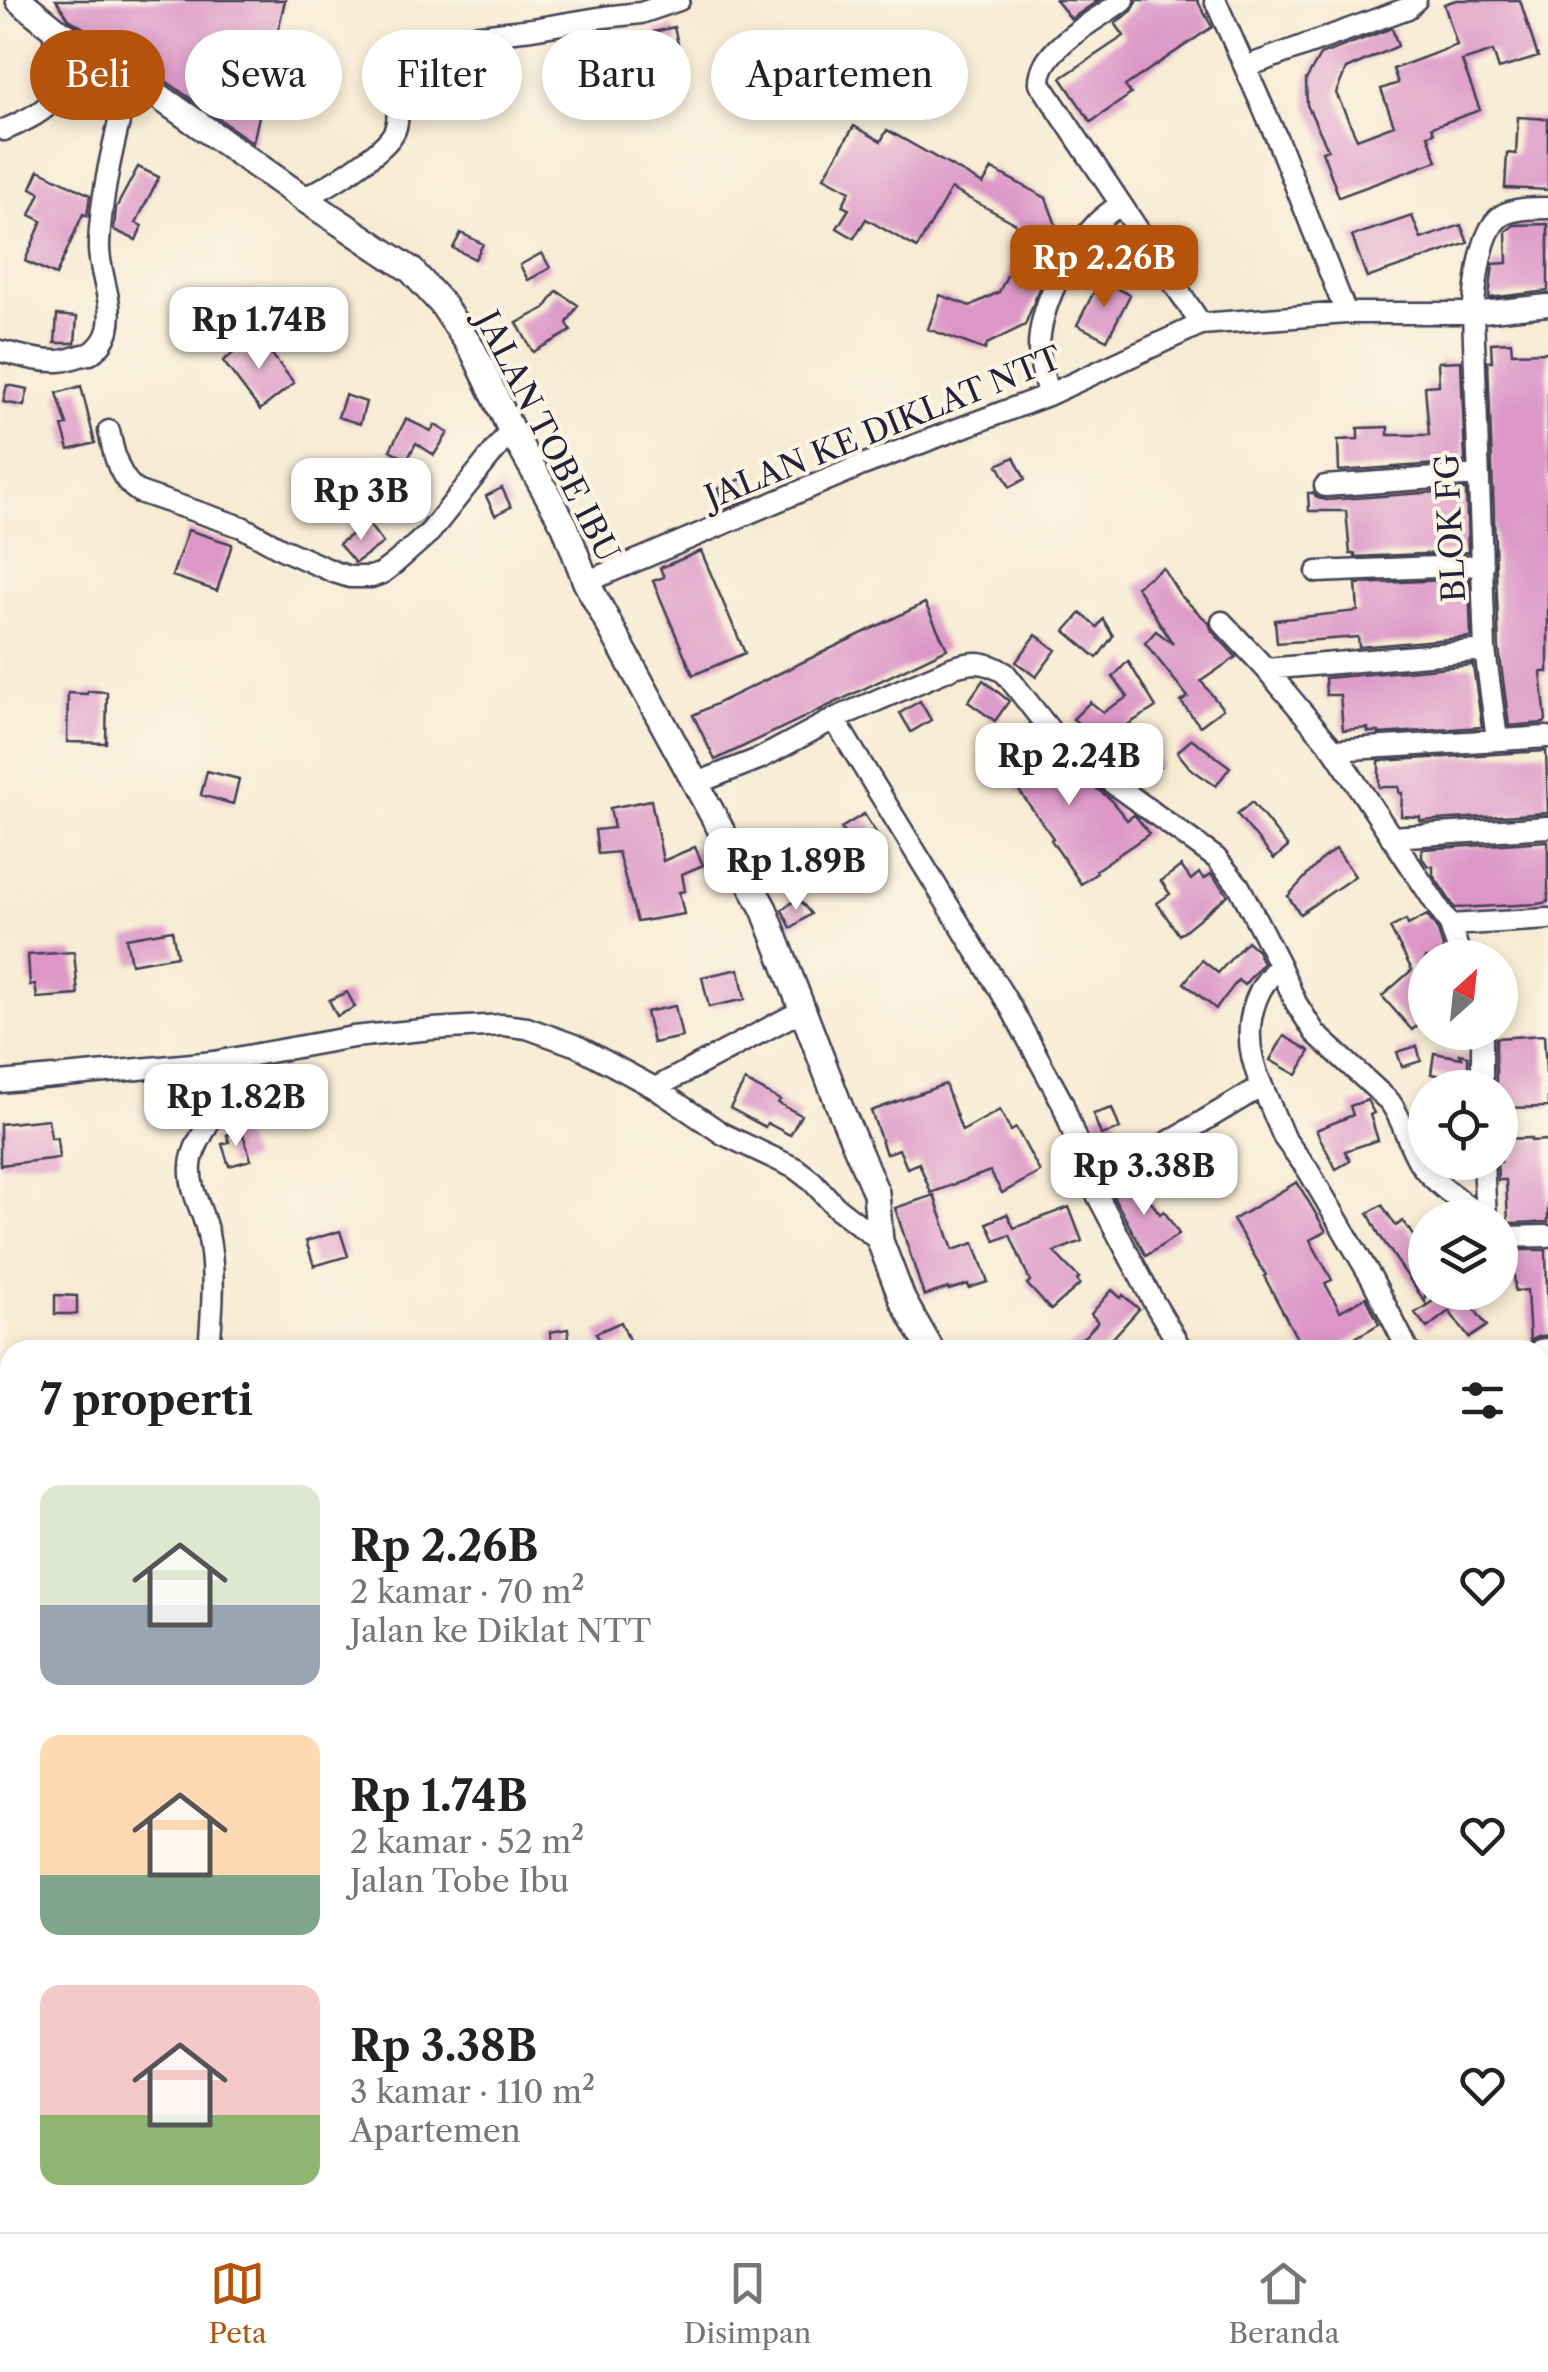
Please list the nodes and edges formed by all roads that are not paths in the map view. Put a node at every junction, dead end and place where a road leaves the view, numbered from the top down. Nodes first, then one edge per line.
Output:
1 (19, 0) edge
2 (679, 0) edge
3 (1124, 0) edge
4 (1216, 0) edge
5 (1416, 0) edge
6 (602, 8) edge
7 (55, 29) joint
8 (1245, 68) junction
9 (165, 101) edge
10 (119, 120) edge
11 (4, 130) dead end
12 (303, 198) junction
13 (1120, 204) junction
14 (1548, 208) edge
15 (1548, 305) edge
16 (1346, 313) junction
17 (1473, 313) junction
18 (1201, 324) junction
19 (0, 350) edge
20 (1048, 395) junction
21 (510, 430) junction
22 (108, 431) dead end
23 (1477, 475) junction
24 (1325, 486) dead end
25 (1483, 565) junction
26 (1316, 572) dead end
27 (586, 582) junction
28 (1222, 622) dead end
29 (1485, 650) junction
30 (1266, 669) junction
31 (834, 719) junction
32 (1548, 737) edge
33 (1496, 740) junction
34 (1334, 750) junction
35 (697, 784) junction
36 (1548, 827) edge
37 (1391, 836) junction
38 (1548, 919) edge
39 (1450, 925) junction
40 (1455, 940) edge
41 (1280, 964) junction
42 (803, 1010) junction
43 (214, 1062) junction
44 (0, 1082) edge
45 (1262, 1086) junction
46 (656, 1088) junction
47 (1093, 1187) junction
48 (1459, 1200) edge
49 (1548, 1236) edge
50 (1518, 1237) edge
51 (880, 1240) junction
52 (209, 1340) edge
53 (925, 1340) edge
54 (1177, 1340) edge
55 (1403, 1340) edge

1 - 7 street, JALAN TOBE IBU
2 - 6 street
3 - 13 street
4 - 8 street
5 - 8 street
6 - 12 street
7 - 11 street
8 - 16 street
9 - 12 street, JALAN TOBE IBU
10 - 19 street
12 - 21 street, JALAN TOBE IBU
13 - 18 street
13 - 20 street
14 - 17 street, BLOK FG
15 - 17 street, JALAN KE DIKLAT NTT
16 - 17 street, JALAN KE DIKLAT NTT
16 - 18 street, JALAN KE DIKLAT NTT
17 - 23 street, BLOK FG
18 - 20 street, JALAN KE DIKLAT NTT
20 - 27 street, JALAN KE DIKLAT NTT
21 - 22 street
21 - 27 street, JALAN TOBE IBU
23 - 24 street
23 - 25 street, BLOK FG
25 - 26 street
25 - 29 street, BLOK FG
27 - 35 street, JALAN TOBE IBU
28 - 30 street
29 - 30 street
29 - 33 street, BLOK FG
30 - 34 street
31 - 35 street
31 - 41 street
31 - 47 street
32 - 33 street
33 - 34 street
34 - 37 street
35 - 42 street, JALAN TOBE IBU
36 - 37 street
37 - 39 street
38 - 39 street
39 - 40 street
41 - 45 street
41 - 48 street
42 - 46 street
42 - 51 street, JALAN TOBE IBU
43 - 44 street
43 - 46 street
43 - 52 street
45 - 47 street
45 - 55 street
46 - 51 street
47 - 54 street
49 - 50 street
51 - 53 street, JALAN TOBE IBU

